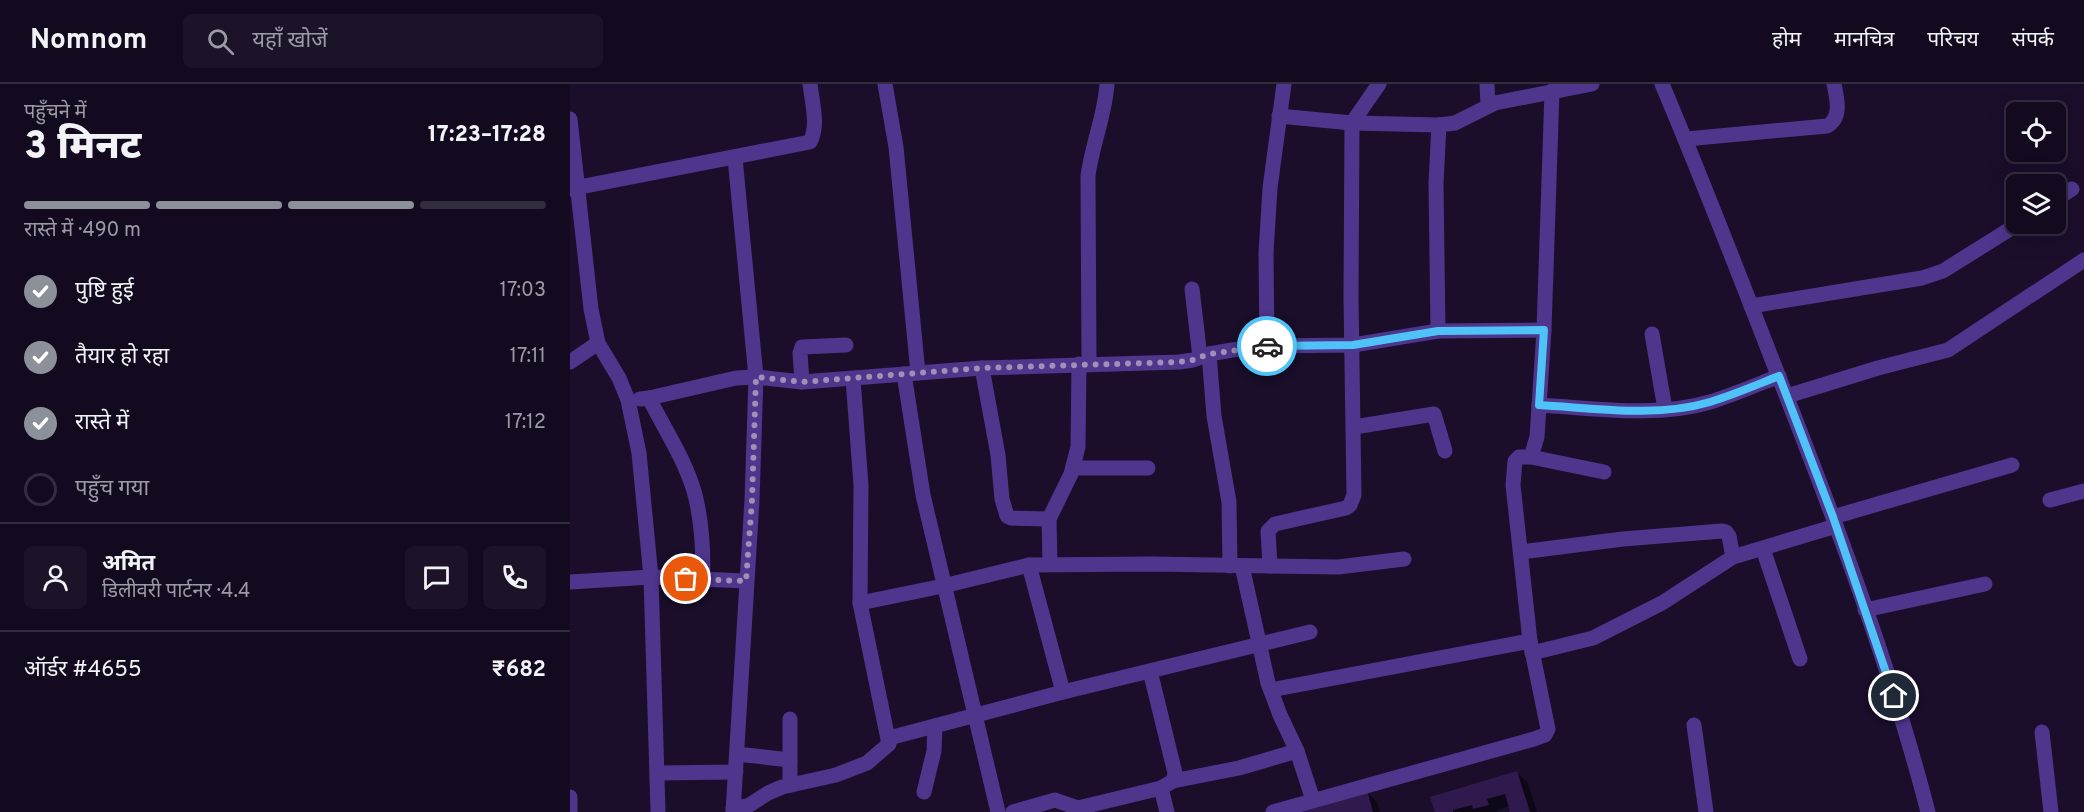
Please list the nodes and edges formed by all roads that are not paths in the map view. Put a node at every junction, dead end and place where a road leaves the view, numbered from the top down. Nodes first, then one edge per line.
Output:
1 (810, 84) edge
2 (886, 84) edge
3 (1107, 84) edge
4 (1284, 84) edge
5 (1379, 84) edge
6 (1487, 84) edge
7 (1592, 84) edge
8 (1664, 84) edge
9 (1834, 84) edge
10 (1552, 91) junction
11 (1488, 105) junction
12 (1279, 116) junction
13 (570, 119) edge
14 (1352, 123) junction
15 (1439, 125) junction
16 (1686, 139) junction
17 (735, 158) junction
18 (574, 188) edge
19 (2072, 189) dead end
20 (2066, 193) edge
21 (2006, 232) edge
22 (2084, 260) edge
23 (1192, 289) dead end
24 (1751, 306) junction
25 (1544, 330) junction
26 (1438, 331) junction
27 (1652, 334) dead end
28 (598, 343) junction
29 (846, 345) dead end
30 (1353, 345) junction
31 (1267, 346) junction
32 (1204, 355) junction
33 (570, 362) edge
34 (1084, 364) junction
35 (982, 368) junction
36 (911, 374) junction
37 (1779, 376) junction
38 (756, 377) junction
39 (853, 379) junction
40 (802, 382) junction
41 (1786, 396) junction
42 (649, 398) junction
43 (628, 400) junction
44 (1539, 405) junction
45 (1665, 409) junction
46 (1354, 427) junction
47 (1445, 452) dead end
48 (1531, 457) junction
49 (2012, 465) dead end
50 (1073, 468) junction
51 (1148, 468) dead end
52 (1604, 472) dead end
53 (2084, 491) edge
54 (2050, 500) dead end
55 (1050, 519) junction
56 (1835, 521) junction
57 (1763, 549) junction
58 (1521, 552) junction
59 (1733, 557) junction
60 (1404, 559) dead end
61 (1050, 564) junction
62 (1029, 565) junction
63 (1236, 566) junction
64 (1269, 566) junction
65 (651, 577) junction
66 (704, 579) junction
67 (746, 581) junction
68 (570, 582) edge
69 (1985, 584) dead end
70 (943, 586) junction
71 (860, 603) junction
72 (1865, 610) junction
73 (1310, 632) dead end
74 (1260, 643) junction
75 (1531, 647) junction
76 (1800, 659) dead end
77 (1150, 671) junction
78 (1271, 690) junction
79 (1063, 692) junction
80 (974, 716) junction
81 (790, 719) dead end
82 (1694, 725) dead end
83 (935, 726) junction
84 (2042, 732) dead end
85 (889, 738) junction
86 (1297, 751) junction
87 (737, 754) junction
88 (790, 760) junction
89 (736, 772) junction
90 (657, 773) junction
91 (790, 785) junction
92 (1167, 785) junction
93 (924, 792) dead end
94 (570, 797) edge
95 (1313, 800) junction
96 (733, 810) edge
97 (570, 812) edge
98 (658, 812) edge
99 (998, 812) edge
100 (1013, 812) edge
101 (1167, 812) edge
102 (1273, 812) edge
103 (1706, 812) edge
104 (1928, 812) edge
105 (2051, 812) edge

1 - 17 street
2 - 36 street
3 - 34 street
4 - 12 street
5 - 14 street
6 - 11 street
7 - 10 street
8 - 16 street
9 - 16 street
10 - 11 street
10 - 25 street
11 - 15 street
12 - 14 street
12 - 31 street
13 - 18 street
14 - 15 street
14 - 30 street
15 - 26 street
16 - 24 street
17 - 18 street
17 - 38 street
18 - 28 street
19 - 20 street
21 - 24 street
22 - 41 street
23 - 32 street
24 - 37 street
25 - 26 street
25 - 44 street
26 - 30 street
27 - 45 street
28 - 33 street
28 - 43 street
29 - 40 street
30 - 31 street
30 - 46 street
31 - 32 street
32 - 34 street
32 - 63 street
34 - 35 street
34 - 50 street
35 - 36 street
35 - 55 street
36 - 39 street
36 - 70 street
37 - 41 street
37 - 45 street
38 - 40 street
38 - 42 street
38 - 67 street
39 - 40 street
39 - 71 street
41 - 56 street
42 - 43 street
42 - 66 street
43 - 65 street
44 - 45 street
44 - 48 street
46 - 47 street
46 - 64 street
48 - 52 street
48 - 58 street
49 - 56 street
50 - 51 street
50 - 55 street
53 - 54 street
55 - 61 street
56 - 57 street
56 - 72 street
57 - 59 street
57 - 76 street
58 - 59 street
58 - 75 street
59 - 75 street
60 - 64 street
61 - 62 street
61 - 63 street
62 - 70 street
62 - 79 street
63 - 64 street
63 - 74 street
65 - 66 street
65 - 68 street
65 - 90 street
66 - 67 street
67 - 87 street
69 - 72 street
70 - 71 street
70 - 80 street
71 - 85 street
72 - 104 street
73 - 74 street
74 - 77 street
74 - 78 street
75 - 78 street
75 - 95 street
77 - 79 street
77 - 92 street
78 - 86 street
79 - 80 street
80 - 83 street
80 - 99 street
81 - 88 street
82 - 103 street
83 - 85 street
83 - 93 street
84 - 105 street
85 - 91 street
86 - 92 street
86 - 95 street
87 - 88 street
87 - 89 street
88 - 91 street
89 - 90 street
89 - 96 street
90 - 98 street
91 - 96 street
92 - 100 street
92 - 101 street
94 - 97 street
95 - 102 street

